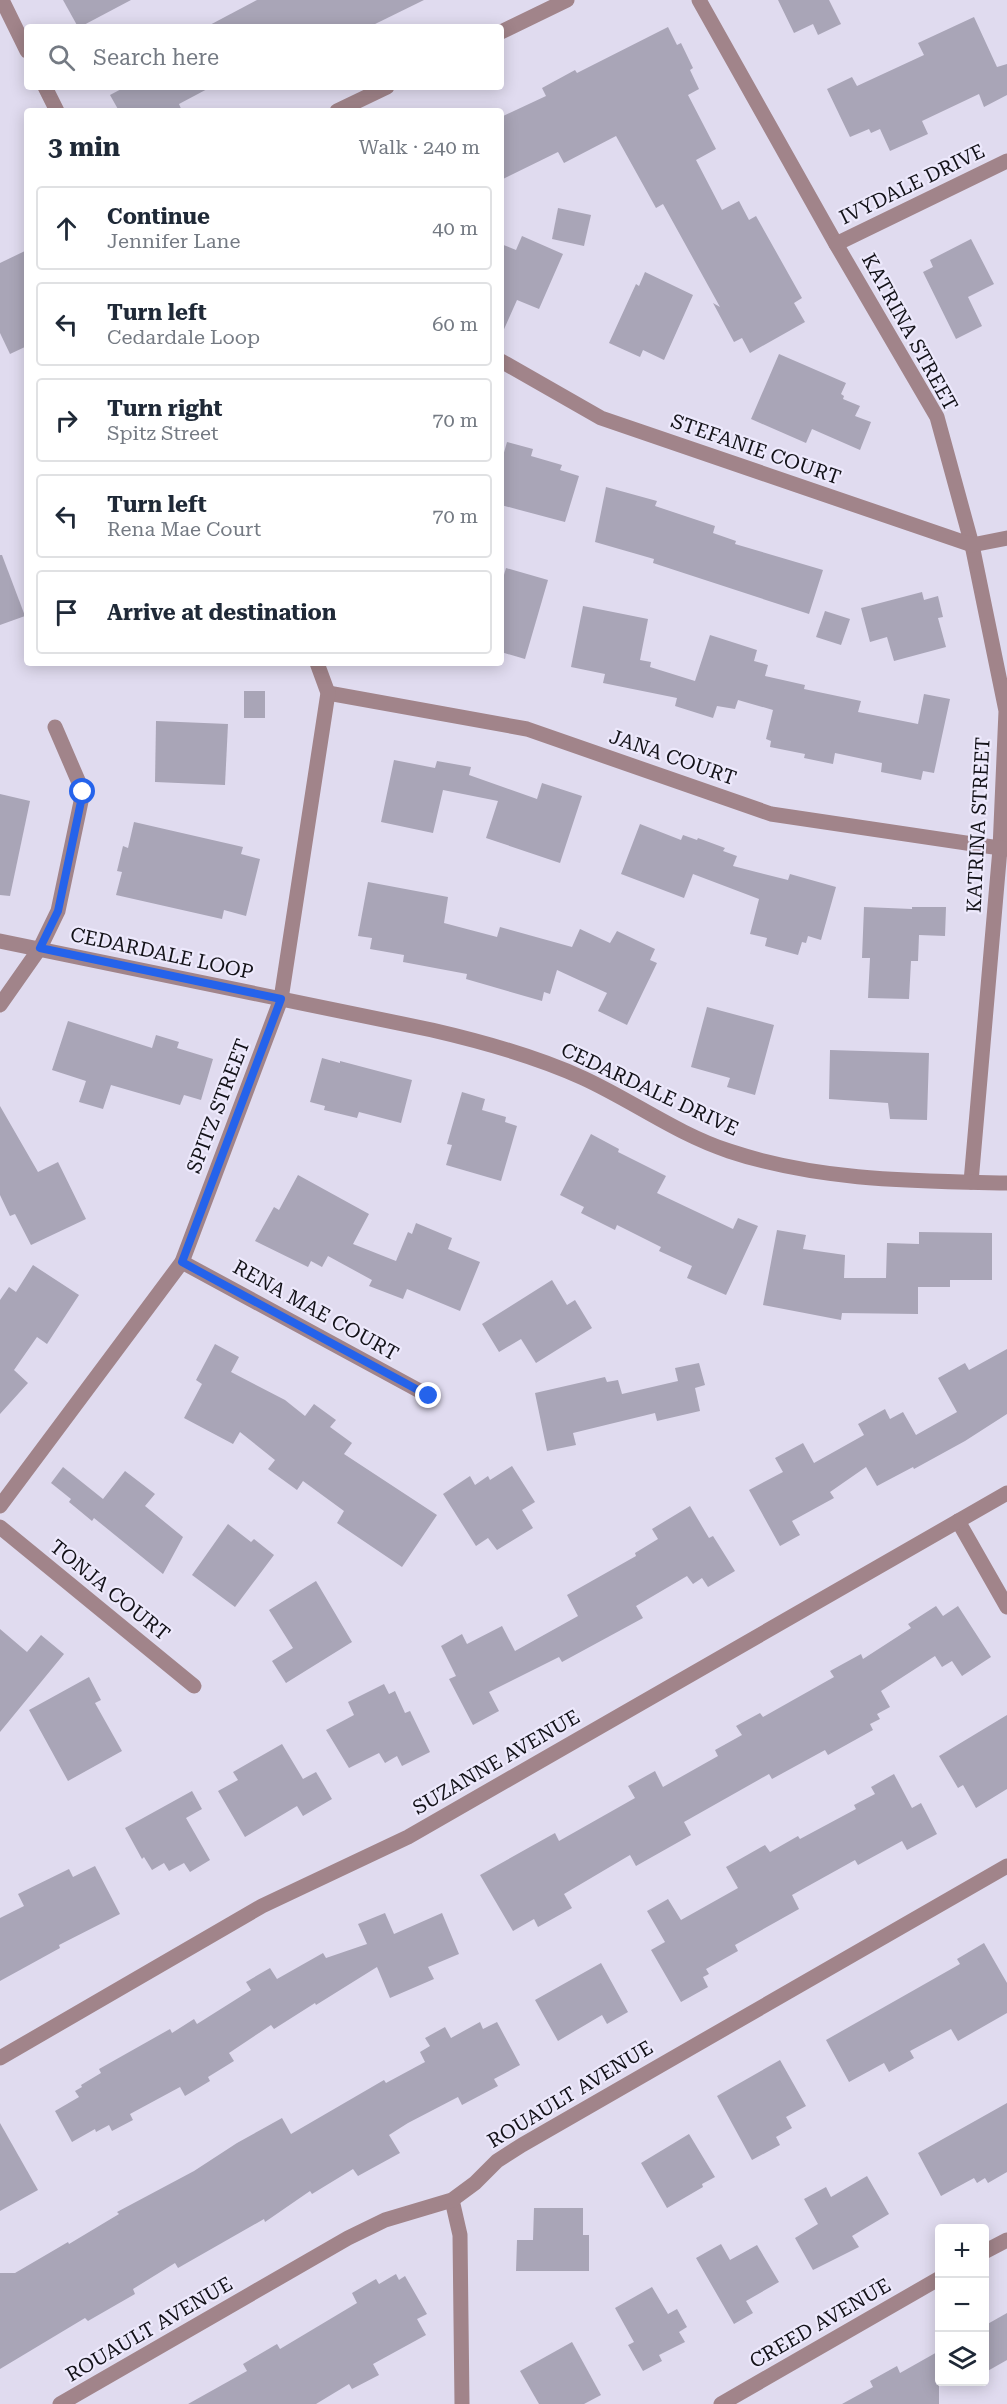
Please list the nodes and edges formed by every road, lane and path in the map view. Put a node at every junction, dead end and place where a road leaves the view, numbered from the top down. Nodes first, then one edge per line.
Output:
1 (2, 0) edge
2 (567, 0) edge
3 (699, 0) edge
4 (504, 31) edge
5 (24, 45) edge
6 (46, 90) edge
7 (381, 90) edge
8 (56, 108) edge
9 (343, 108) edge
10 (1007, 161) edge
11 (836, 244) junction
12 (504, 363) edge
13 (1007, 538) edge
14 (972, 545) junction
15 (318, 666) edge
16 (328, 693) junction
17 (56, 727) dead end
18 (1003, 849) edge
19 (0, 941) edge
20 (40, 948) junction
21 (281, 999) junction
22 (0, 1005) edge
23 (971, 1182) junction
24 (1007, 1183) edge
25 (182, 1262) junction
26 (429, 1396) dead end
27 (1007, 1493) edge
28 (0, 1506) edge
29 (958, 1521) junction
30 (0, 1527) edge
31 (1007, 1606) edge
32 (194, 1686) dead end
33 (1007, 1866) edge
34 (0, 2058) edge
35 (452, 2200) junction
36 (1007, 2240) edge
37 (989, 2249) edge
38 (935, 2280) edge
39 (60, 2404) edge
40 (462, 2404) edge
41 (721, 2404) edge

1 - 5 street
2 - 4 street
3 - 11 street, KATRINA STREET
6 - 8 street
7 - 9 street
10 - 11 street, IVYDALE DRIVE
11 - 14 street, KATRINA STREET
12 - 14 street, STEFANIE COURT
13 - 14 street
14 - 18 street, KATRINA STREET
15 - 16 street, SPITZ STREET
16 - 18 street, JANA COURT
16 - 21 street, SPITZ STREET
17 - 20 street
18 - 23 street, KATRINA STREET
19 - 20 street, CEDARDALE LOOP
20 - 21 street, CEDARDALE LOOP
20 - 22 street
21 - 23 street, CEDARDALE DRIVE
21 - 25 street, SPITZ STREET
23 - 24 street, CEDARDALE DRIVE
25 - 26 street, RENA MAE COURT
25 - 28 street, SPITZ STREET
27 - 29 street, SUZANNE AVENUE
29 - 31 street
29 - 34 street, SUZANNE AVENUE
30 - 32 street, TONJA COURT
33 - 35 street, ROUAULT AVENUE
35 - 39 street, ROUAULT AVENUE
35 - 40 street
36 - 37 street
38 - 41 street, CREED AVENUE

